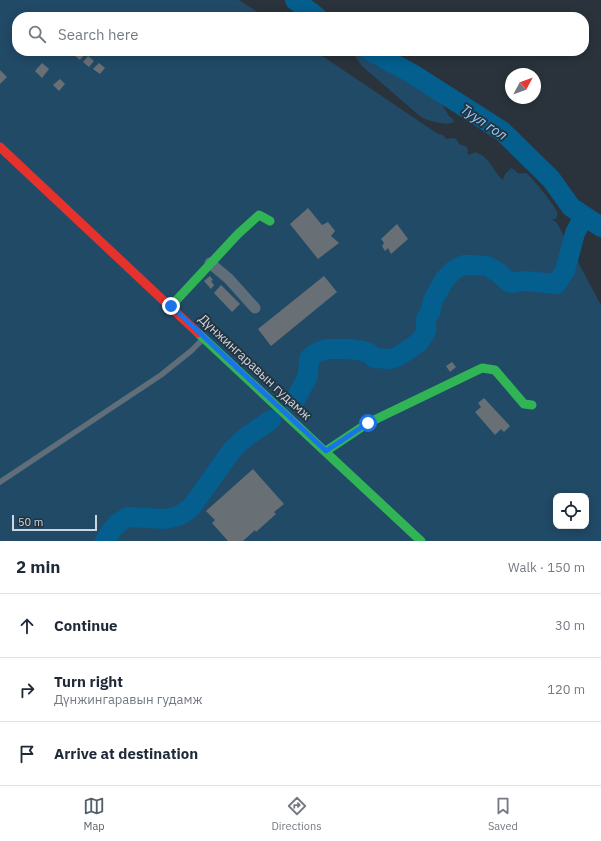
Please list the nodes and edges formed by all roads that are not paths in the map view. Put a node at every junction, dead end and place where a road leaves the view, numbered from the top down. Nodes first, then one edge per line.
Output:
1 (0, 147) edge
2 (270, 221) dead end
3 (210, 263) junction
4 (171, 306) junction
5 (255, 308) dead end
6 (205, 337) junction
7 (532, 405) dead end
8 (326, 451) junction
9 (0, 482) edge
10 (421, 541) edge

1 - 4 main road, Дүнжингаравын гудамж
2 - 3 main road
3 - 4 main road
3 - 5 street
4 - 6 main road, Дүнжингаравын гудамж
6 - 8 main road, Дүнжингаравын гудамж
6 - 9 lane
7 - 8 main road
8 - 10 main road, Дүнжингаравын гудамж

